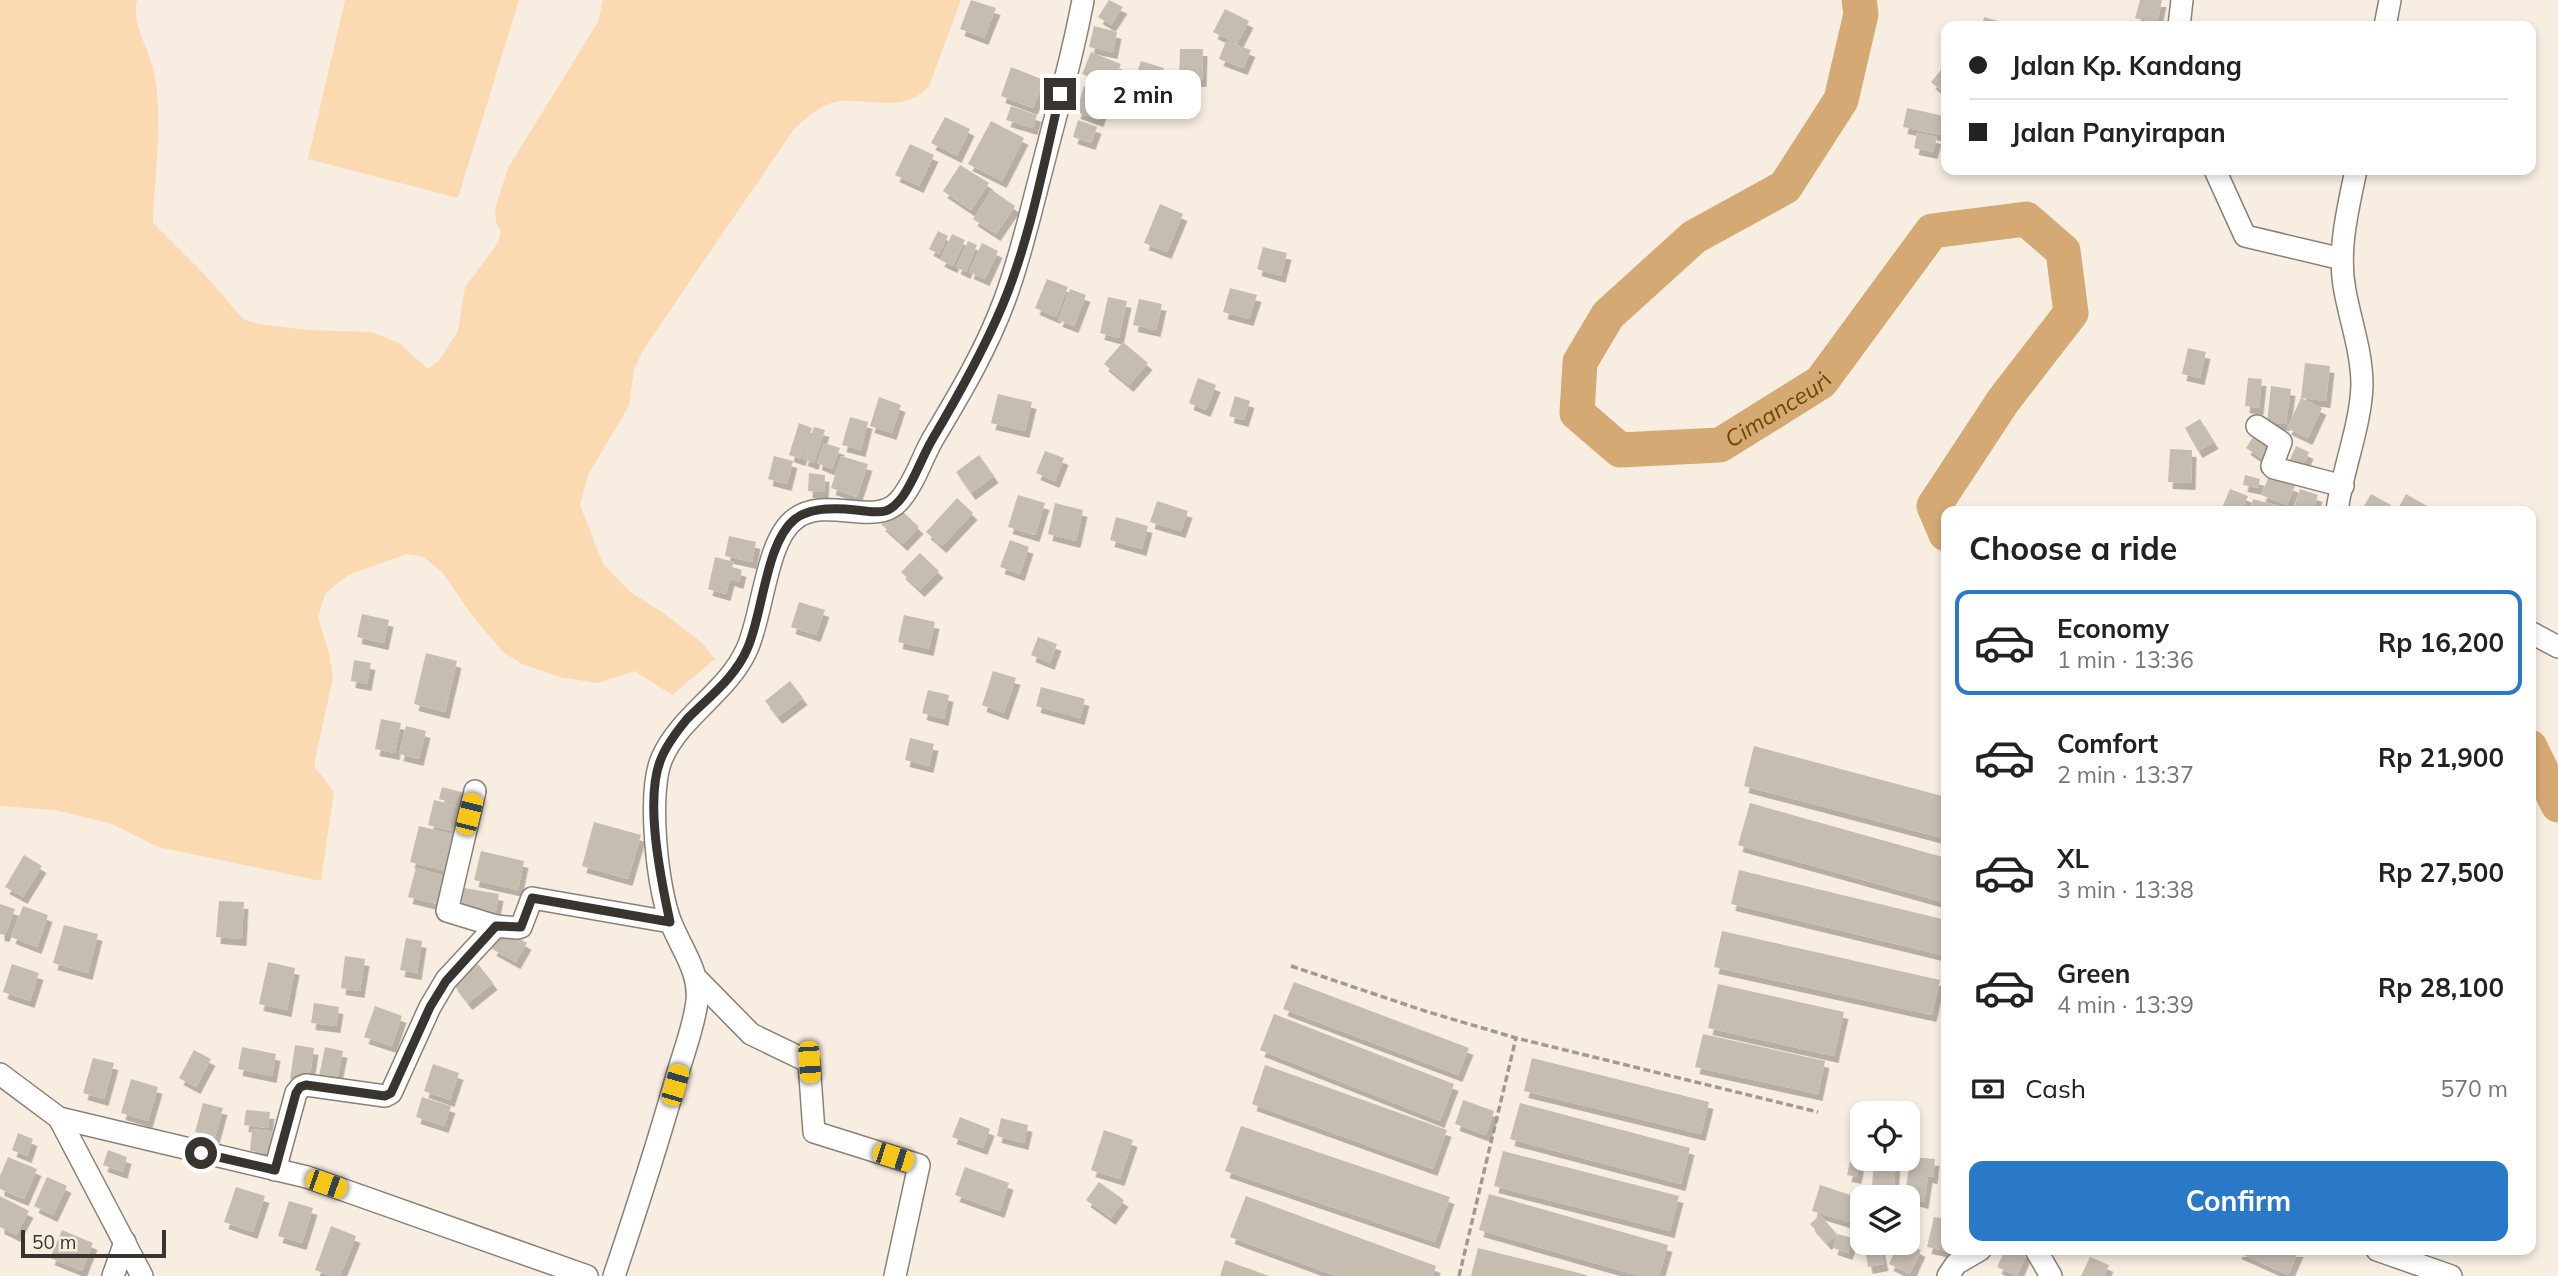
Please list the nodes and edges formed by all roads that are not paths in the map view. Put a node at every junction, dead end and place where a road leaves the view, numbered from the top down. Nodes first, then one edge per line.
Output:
1 (1083, 0) edge
2 (2182, 0) edge
3 (2390, 0) edge
4 (2180, 21) edge
5 (2386, 21) edge
6 (2217, 175) edge
7 (2355, 175) edge
8 (2342, 259) junction
9 (2257, 426) dead end
10 (2343, 486) junction
11 (2338, 506) edge
12 (2536, 635) edge
13 (2558, 647) edge
14 (475, 791) dead end
15 (670, 922) junction
16 (496, 926) junction
17 (696, 978) junction
18 (0, 1074) edge
19 (59, 1118) junction
20 (275, 1170) junction
21 (125, 1242) junction
22 (1971, 1255) edge
23 (2039, 1255) edge
24 (2391, 1255) edge
25 (113, 1276) edge
26 (142, 1276) edge
27 (587, 1276) edge
28 (614, 1276) edge
29 (895, 1276) edge
30 (1948, 1276) edge
31 (2051, 1276) edge
32 (2451, 1276) edge

1 - 15 street
2 - 4 street
3 - 5 street
6 - 8 street
7 - 8 street
8 - 10 street
9 - 10 street
10 - 11 street
12 - 13 street
14 - 16 street
15 - 16 street
15 - 17 street
16 - 20 street
17 - 28 street
17 - 29 street
18 - 19 street
19 - 20 street
19 - 21 street
20 - 27 street
21 - 25 street
21 - 26 street
22 - 30 street
23 - 31 street
24 - 32 street

